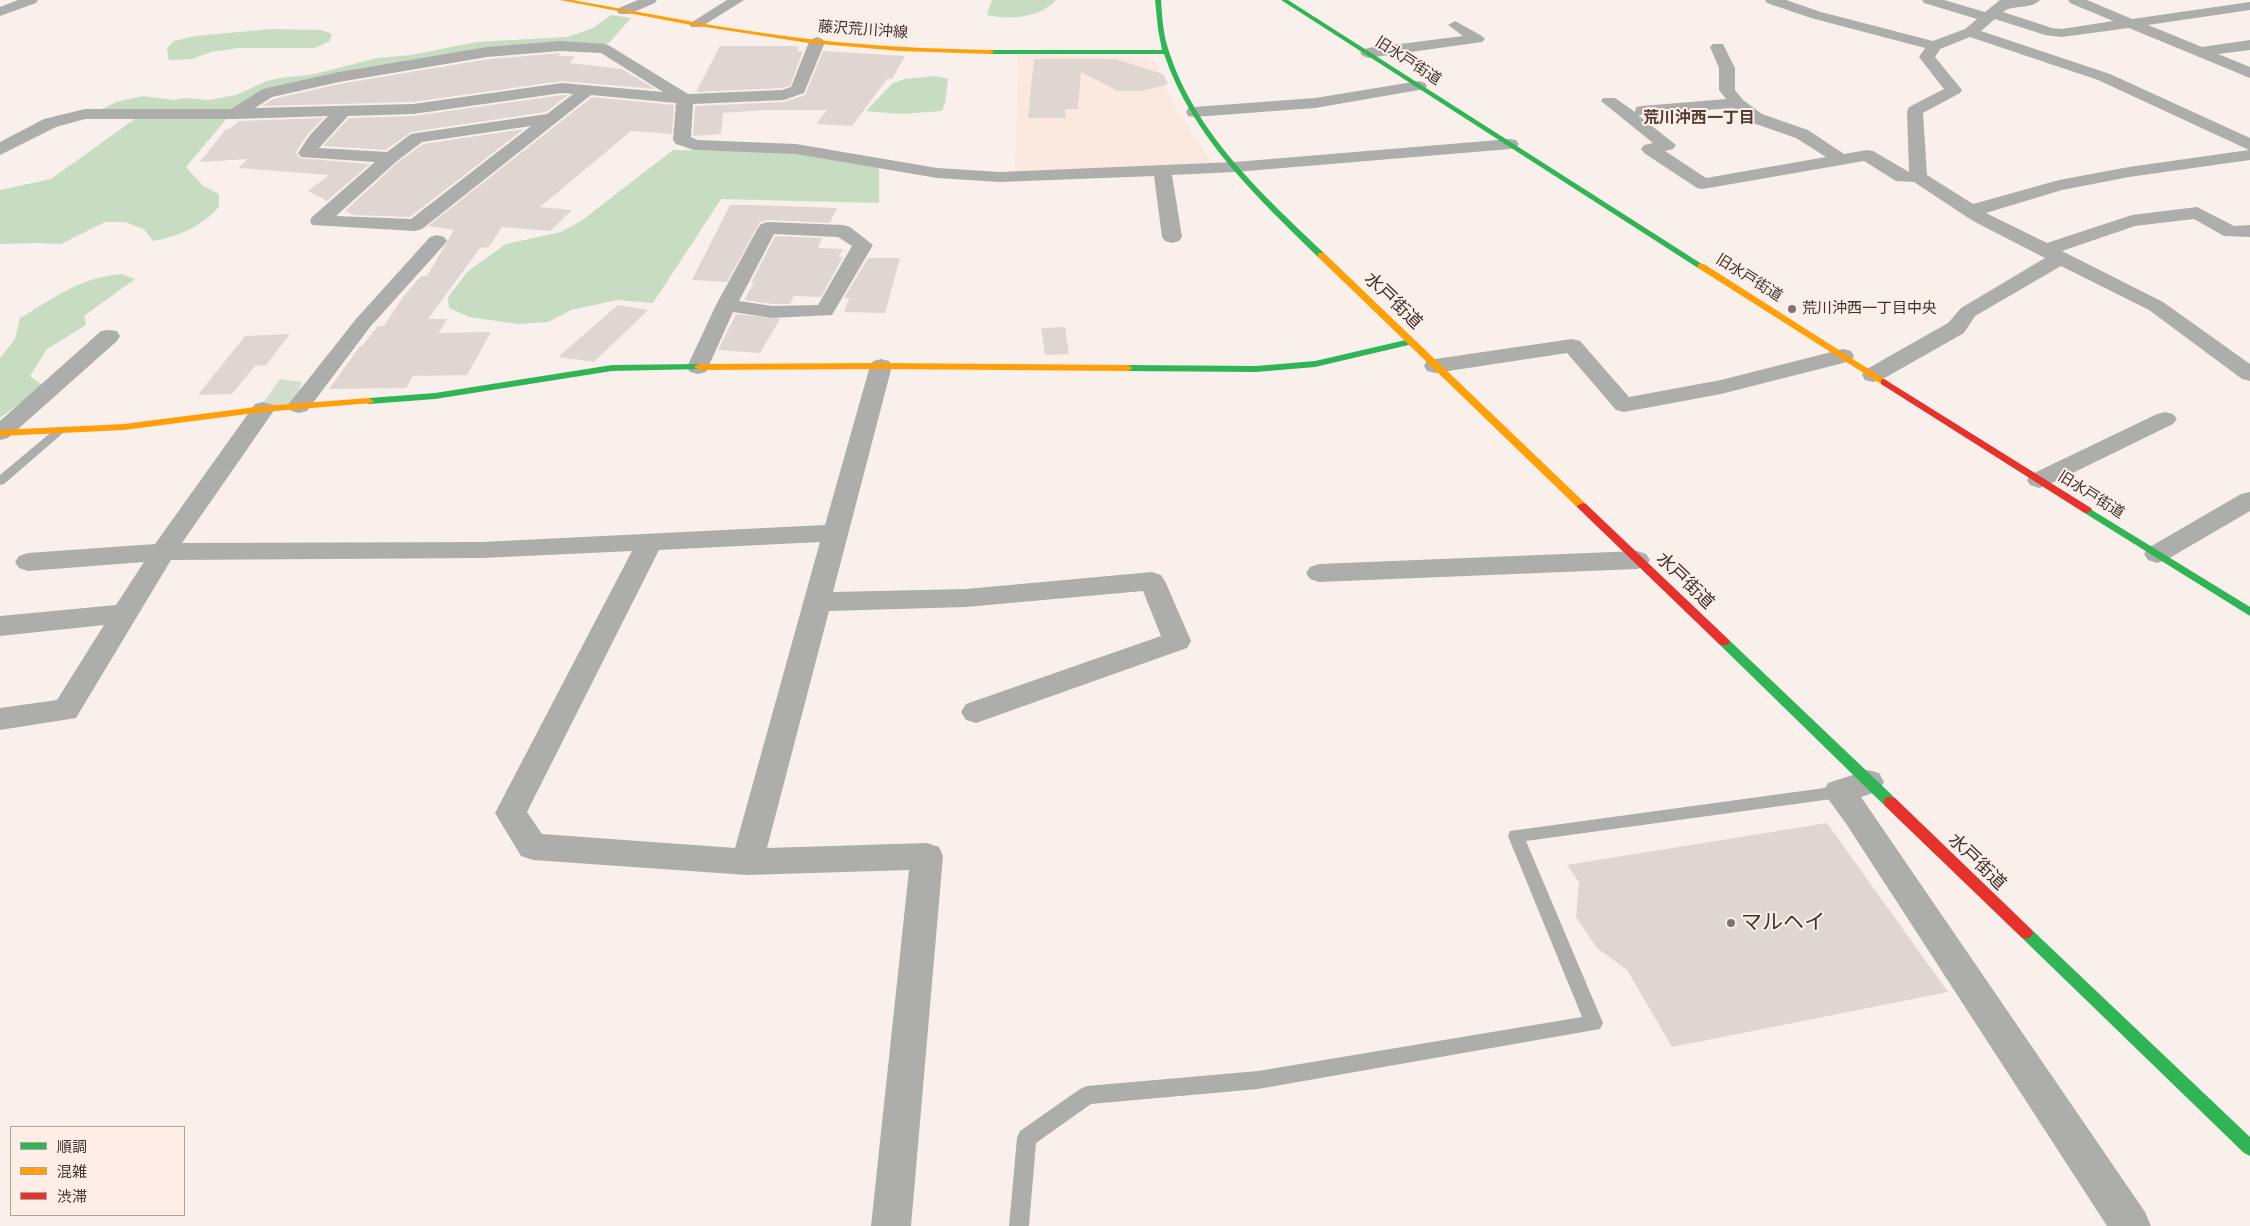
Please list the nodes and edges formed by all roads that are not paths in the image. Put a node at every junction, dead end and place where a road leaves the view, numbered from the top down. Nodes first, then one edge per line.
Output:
1 (31, 0) edge
2 (563, 0) edge
3 (650, 0) edge
4 (737, 0) edge
5 (1158, 0) edge
6 (1284, 0) edge
7 (1772, 0) edge
8 (1929, 0) edge
9 (2033, 0) edge
10 (2075, 0) edge
11 (2250, 6) edge
12 (1999, 9) edge
13 (624, 11) junction
14 (0, 12) edge
15 (2129, 23) junction
16 (696, 24) junction
17 (1455, 25) dead end
18 (1970, 32) junction
19 (817, 42) junction
20 (2250, 45) edge
21 (1934, 46) junction
22 (1718, 47) dead end
23 (1165, 52) junction
24 (2200, 52) junction
25 (1368, 53) junction
26 (2250, 74) edge
27 (1294, 86) dead end
28 (1419, 86) junction
29 (587, 91) junction
30 (685, 99) junction
31 (1609, 102) dead end
32 (1315, 103) junction
33 (1737, 103) junction
34 (344, 111) junction
35 (1642, 111) dead end
36 (1194, 112) junction
37 (235, 114) junction
38 (552, 118) junction
39 (1510, 144) junction
40 (2250, 145) edge
41 (0, 150) edge
42 (2250, 155) edge
43 (391, 157) junction
44 (1842, 160) junction
45 (1235, 167) junction
46 (1162, 171) junction
47 (1918, 177) junction
48 (1972, 211) junction
49 (2250, 232) edge
50 (1172, 238) dead end
51 (438, 240) dead end
52 (2053, 254) junction
53 (726, 305) junction
54 (110, 336) dead end
55 (1410, 342) junction
56 (1843, 356) junction
57 (881, 366) junction
58 (1435, 366) junction
59 (698, 367) junction
60 (2250, 374) edge
61 (1873, 375) junction
62 (299, 406) junction
63 (263, 409) junction
64 (2165, 419) dead end
65 (59, 431) junction
66 (0, 433) edge
67 (2039, 480) junction
68 (0, 481) edge
69 (2250, 500) edge
70 (836, 533) junction
71 (650, 542) junction
72 (163, 552) junction
73 (2157, 554) junction
74 (1637, 560) junction
75 (28, 562) dead end
76 (1319, 573) dead end
77 (818, 602) junction
78 (2250, 612) edge
79 (125, 614) junction
80 (0, 626) edge
81 (976, 712) dead end
82 (0, 719) edge
83 (1854, 787) junction
84 (747, 862) junction
85 (2250, 1148) edge
86 (891, 1226) edge
87 (1019, 1226) edge
88 (2131, 1226) edge

1 - 14 street
2 - 13 main road, 藤沢荒川沖線
3 - 13 street
4 - 16 street
5 - 23 main road, 水戸街道
6 - 25 main road, 旧水戸街道
7 - 21 street
8 - 12 street
9 - 12 street
10 - 15 street
11 - 15 street
12 - 15 street
12 - 18 street
13 - 16 main road, 藤沢荒川沖線
15 - 24 street
16 - 19 main road, 藤沢荒川沖線
17 - 25 street
18 - 21 street
18 - 40 street
19 - 23 main road, 藤沢荒川沖線
19 - 30 street
20 - 24 street
21 - 47 street
22 - 33 street
23 - 36 main road, 水戸街道
24 - 26 street
25 - 28 main road, 旧水戸街道
27 - 32 street
28 - 32 street
28 - 39 main road, 旧水戸街道
29 - 30 street
29 - 34 street
29 - 38 street
30 - 37 street
30 - 46 street
31 - 44 street
32 - 36 street
33 - 35 street
33 - 44 street
34 - 37 street
34 - 43 street
36 - 45 main road, 水戸街道
37 - 41 street
38 - 43 street
38 - 43 street
39 - 45 street
39 - 56 main road, 旧水戸街道
42 - 48 street
44 - 47 street
45 - 46 street
45 - 55 main road, 水戸街道
46 - 50 street
47 - 48 street
48 - 52 street
49 - 52 street
51 - 62 street
52 - 60 street
52 - 61 street
53 - 53 street
53 - 59 street
54 - 66 street
55 - 57 main road
55 - 58 main road, 水戸街道
56 - 58 street
56 - 61 main road, 旧水戸街道
57 - 59 main road
57 - 70 street
58 - 74 main road, 水戸街道
59 - 62 main road
61 - 67 main road, 旧水戸街道
62 - 63 main road
63 - 65 main road
63 - 72 street
64 - 67 street
65 - 66 main road
65 - 68 lane
67 - 73 main road, 旧水戸街道
69 - 73 street
70 - 71 street
70 - 77 street
71 - 72 street
71 - 84 street
72 - 75 street
72 - 79 street
73 - 78 main road, 旧水戸街道
74 - 76 street
74 - 83 main road, 水戸街道
77 - 81 street
77 - 84 street
79 - 80 street
79 - 82 street
83 - 85 main road, 水戸街道
83 - 87 lane
83 - 88 street
84 - 86 street

